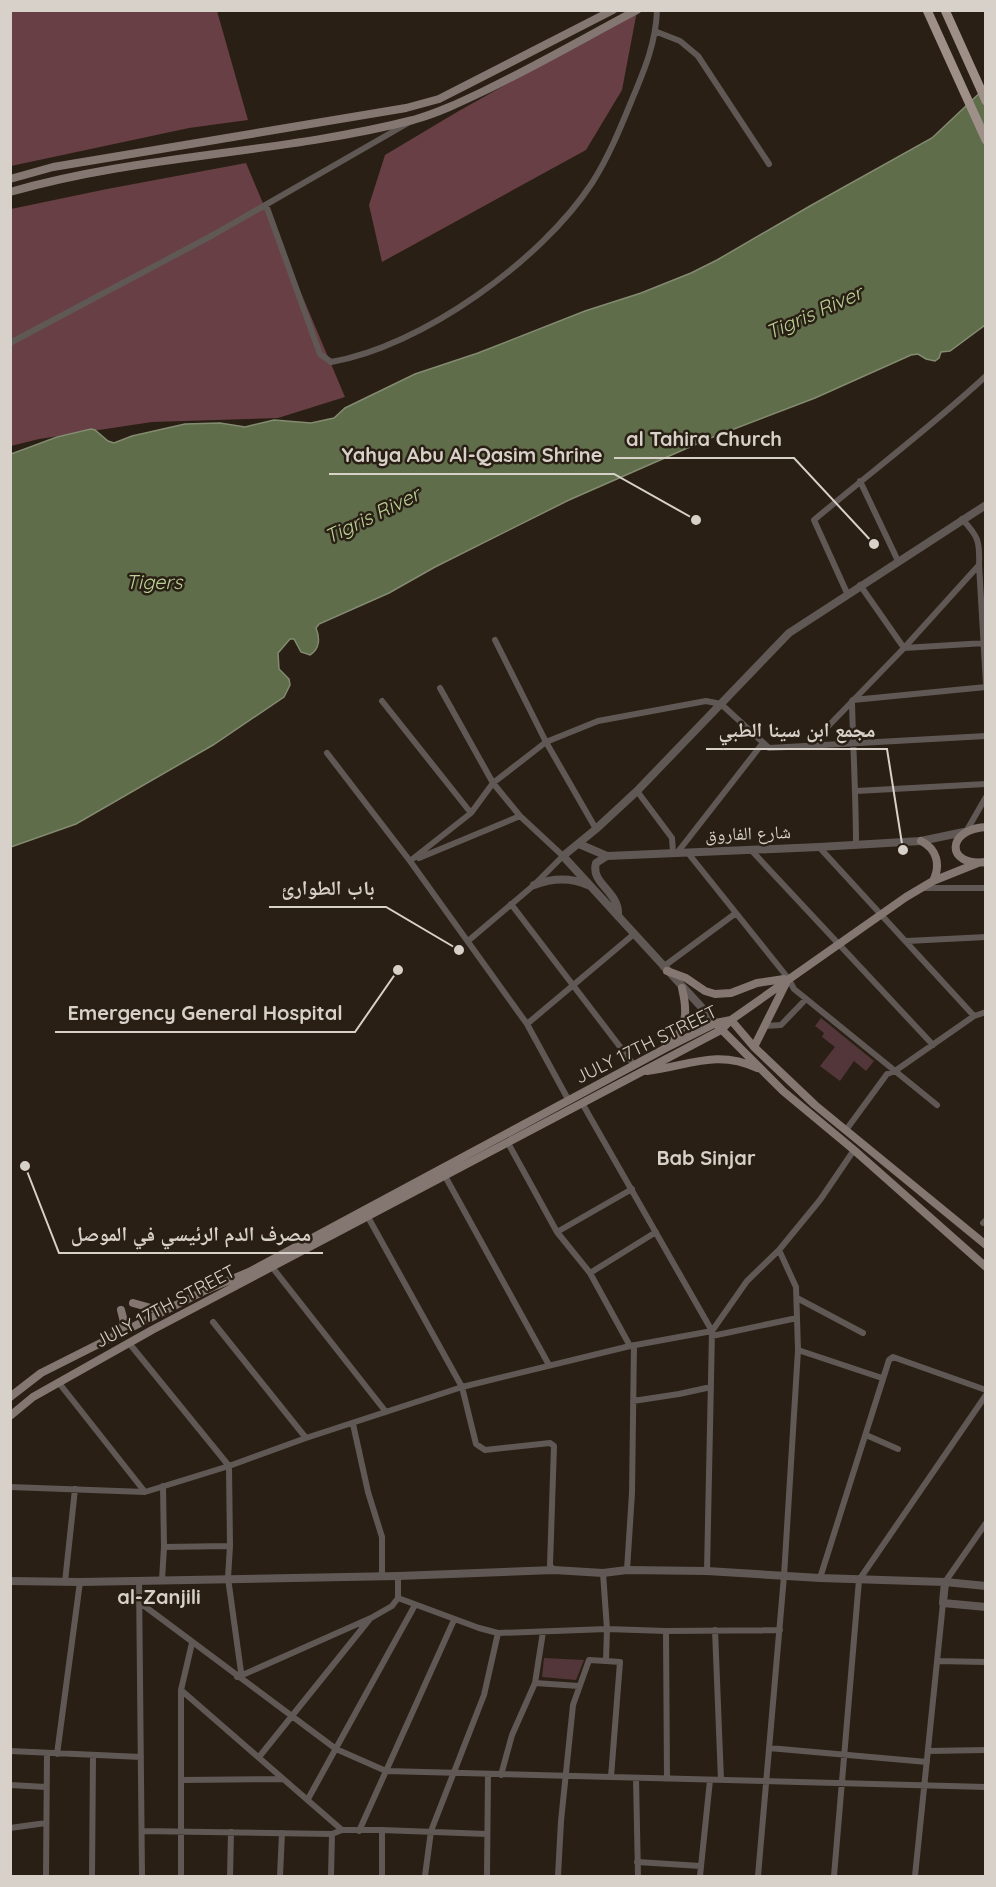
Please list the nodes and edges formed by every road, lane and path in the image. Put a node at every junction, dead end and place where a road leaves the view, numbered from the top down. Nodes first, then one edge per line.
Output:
1 (613, 10) edge
2 (637, 10) edge
3 (657, 10) edge
4 (927, 10) edge
5 (945, 10) edge
6 (657, 32) junction
7 (986, 101) edge
8 (414, 119) junction
9 (285, 129) junction
10 (986, 140) edge
11 (286, 143) junction
12 (769, 164) dead end
13 (10, 179) edge
14 (10, 192) edge
15 (266, 205) junction
16 (10, 343) edge
17 (986, 376) edge
18 (860, 482) junction
19 (986, 505) edge
20 (962, 519) junction
21 (898, 561) junction
22 (979, 565) junction
23 (861, 585) junction
24 (847, 593) junction
25 (495, 640) dead end
26 (984, 643) edge
27 (904, 648) junction
28 (986, 686) edge
29 (440, 688) dead end
30 (852, 700) junction
31 (382, 701) dead end
32 (721, 704) junction
33 (986, 736) edge
34 (546, 742) junction
35 (762, 744) junction
36 (852, 744) junction
37 (808, 747) junction
38 (327, 753) dead end
39 (493, 783) junction
40 (986, 784) edge
41 (637, 790) junction
42 (856, 791) junction
43 (986, 797) edge
44 (471, 813) junction
45 (520, 816) junction
46 (986, 826) edge
47 (596, 829) junction
48 (965, 831) junction
49 (921, 841) junction
50 (579, 844) junction
51 (856, 845) junction
52 (819, 847) junction
53 (751, 849) junction
54 (675, 853) junction
55 (688, 853) junction
56 (606, 855) junction
57 (563, 856) junction
58 (410, 861) junction
59 (982, 862) edge
60 (933, 881) junction
61 (534, 885) junction
62 (591, 887) junction
63 (919, 888) junction
64 (986, 888) edge
65 (511, 904) junction
66 (736, 913) junction
67 (879, 914) junction
68 (618, 916) junction
69 (634, 934) junction
70 (986, 937) edge
71 (468, 941) junction
72 (907, 941) junction
73 (838, 943) junction
74 (665, 969) junction
75 (788, 978) junction
76 (573, 986) junction
77 (682, 988) junction
78 (806, 999) junction
79 (986, 1012) edge
80 (975, 1016) junction
81 (731, 1020) junction
82 (527, 1024) junction
83 (765, 1026) junction
84 (718, 1027) junction
85 (933, 1045) junction
86 (754, 1047) junction
87 (666, 1048) junction
88 (637, 1068) junction
89 (896, 1071) junction
90 (766, 1072) junction
91 (570, 1101) junction
92 (582, 1103) junction
93 (937, 1105) dead end
94 (846, 1130) junction
95 (508, 1143) junction
96 (854, 1150) junction
97 (445, 1176) junction
98 (632, 1189) junction
99 (368, 1217) junction
100 (656, 1232) junction
101 (557, 1233) junction
102 (986, 1245) edge
103 (779, 1250) junction
104 (984, 1263) edge
105 (272, 1267) junction
106 (590, 1273) junction
107 (797, 1298) junction
108 (133, 1303) dead end
109 (170, 1309) junction
110 (121, 1310) dead end
111 (797, 1318) junction
112 (213, 1322) dead end
113 (712, 1333) junction
114 (863, 1333) dead end
115 (121, 1334) junction
116 (129, 1343) junction
117 (632, 1346) junction
118 (798, 1350) junction
119 (549, 1365) junction
120 (882, 1378) junction
121 (59, 1383) junction
122 (462, 1387) junction
123 (711, 1387) junction
124 (986, 1393) edge
125 (10, 1397) edge
126 (633, 1401) junction
127 (386, 1412) junction
128 (10, 1416) edge
129 (353, 1424) junction
130 (866, 1435) junction
131 (306, 1438) junction
132 (898, 1449) dead end
133 (229, 1466) junction
134 (164, 1486) junction
135 (10, 1487) edge
136 (75, 1489) junction
137 (146, 1492) junction
138 (986, 1523) edge
139 (230, 1546) junction
140 (164, 1547) junction
141 (554, 1570) junction
142 (627, 1570) junction
143 (707, 1570) junction
144 (603, 1573) junction
145 (382, 1575) junction
146 (398, 1576) junction
147 (784, 1576) junction
148 (228, 1578) junction
149 (820, 1578) junction
150 (139, 1580) junction
151 (162, 1580) junction
152 (859, 1580) junction
153 (10, 1581) edge
154 (65, 1582) junction
155 (80, 1582) junction
156 (945, 1582) junction
157 (986, 1586) edge
158 (398, 1598) junction
159 (139, 1602) junction
160 (943, 1603) junction
161 (415, 1605) junction
162 (986, 1607) edge
163 (371, 1618) junction
164 (454, 1620) junction
165 (607, 1629) junction
166 (715, 1630) junction
167 (780, 1630) junction
168 (666, 1631) junction
169 (543, 1632) junction
170 (498, 1633) junction
171 (192, 1643) junction
172 (606, 1661) junction
173 (937, 1661) junction
174 (986, 1662) edge
175 (237, 1677) junction
176 (535, 1683) junction
177 (579, 1686) junction
178 (181, 1690) junction
179 (291, 1717) junction
180 (769, 1748) junction
181 (336, 1749) junction
182 (986, 1750) edge
183 (10, 1751) edge
184 (928, 1751) junction
185 (47, 1753) junction
186 (57, 1754) junction
187 (93, 1755) junction
188 (844, 1755) junction
189 (141, 1757) junction
190 (259, 1757) junction
191 (927, 1762) junction
192 (386, 1771) junction
193 (454, 1773) junction
194 (488, 1774) junction
195 (501, 1775) junction
196 (565, 1777) junction
197 (611, 1777) junction
198 (636, 1778) junction
199 (283, 1779) junction
200 (667, 1779) junction
201 (181, 1780) junction
202 (710, 1780) junction
203 (721, 1780) junction
204 (766, 1782) junction
205 (842, 1784) junction
206 (10, 1785) edge
207 (924, 1786) junction
208 (46, 1787) junction
209 (986, 1787) edge
210 (308, 1800) junction
211 (46, 1823) junction
212 (10, 1828) edge
213 (342, 1830) junction
214 (359, 1830) junction
215 (382, 1830) junction
216 (141, 1831) junction
217 (181, 1831) junction
218 (231, 1832) junction
219 (431, 1832) junction
220 (282, 1833) junction
221 (332, 1834) junction
222 (487, 1834) junction
223 (637, 1862) junction
224 (701, 1866) junction
225 (46, 1876) edge
226 (92, 1876) edge
227 (142, 1876) edge
228 (181, 1876) edge
229 (230, 1876) edge
230 (280, 1876) edge
231 (331, 1876) edge
232 (382, 1876) edge
233 (425, 1876) edge
234 (487, 1876) edge
235 (558, 1876) edge
236 (638, 1876) edge
237 (700, 1876) edge
238 (758, 1876) edge
239 (834, 1876) edge
240 (915, 1876) edge

1 - 9 main road
2 - 8 main road
3 - 6 street
4 - 10 main road
5 - 7 main road
6 - 12 street
6 - 15 street
8 - 11 main road
8 - 15 street
9 - 11 main road
9 - 13 main road
11 - 14 main road
15 - 16 street
17 - 18 street
18 - 21 street
18 - 24 street
19 - 20 street
20 - 21 street
20 - 22 street
21 - 23 street
22 - 26 street
22 - 27 street
23 - 24 street
23 - 27 street
24 - 32 street
25 - 34 street
26 - 27 street
26 - 28 street
27 - 30 street
28 - 30 street
29 - 39 street
30 - 36 street
30 - 37 street
31 - 44 street
32 - 34 street
32 - 35 street
32 - 41 street
33 - 36 street
34 - 39 street
34 - 47 street
35 - 37 street
35 - 54 street
36 - 37 street
36 - 42 street
38 - 58 street
39 - 44 street
39 - 45 street
40 - 42 street
41 - 47 street
41 - 54 street
42 - 51 street
43 - 48 street
44 - 58 street
45 - 57 street
45 - 58 street
46 - 48 main road, شارع الفاروق
47 - 50 street
48 - 49 street, شارع الفاروق
48 - 59 main road
49 - 51 street, شارع الفاروق
49 - 60 main road
50 - 56 street
50 - 57 street
51 - 52 street, شارع الفاروق
52 - 53 street, شارع الفاروق
52 - 67 street
53 - 55 street, شارع الفاروق
53 - 73 street
54 - 55 street, شارع الفاروق
54 - 56 street, شارع الفاروق
55 - 66 street
56 - 68 street
57 - 61 street
57 - 62 street
58 - 71 street
59 - 60 main road, JULY 17TH STREET
60 - 63 main road, JULY 17TH STREET
61 - 62 street
61 - 65 street
62 - 68 street
63 - 64 street
63 - 67 main road, JULY 17TH STREET
65 - 71 street
65 - 76 street
66 - 74 street
66 - 75 street
67 - 72 street
67 - 73 main road, JULY 17TH STREET
68 - 69 street
69 - 74 street
69 - 76 street
70 - 72 street
71 - 82 street
72 - 80 street
73 - 75 main road, JULY 17TH STREET
73 - 85 street
74 - 75 main road
74 - 77 street
75 - 78 street
75 - 81 main road, JULY 17TH STREET
75 - 83 main road
76 - 82 street
76 - 88 street
77 - 84 street
77 - 87 main road
78 - 83 street
78 - 89 street
79 - 80 street
80 - 85 street
81 - 84 main road, JULY 17TH STREET
81 - 86 main road
82 - 91 street
83 - 86 main road
84 - 87 main road, JULY 17TH STREET
84 - 88 main road, JULY 17TH STREET
84 - 90 main road
85 - 89 street
86 - 94 main road
87 - 88 main road, JULY 17TH STREET
88 - 90 main road
88 - 91 main road, JULY 17TH STREET
88 - 92 main road, JULY 17TH STREET
89 - 93 street
89 - 94 street
90 - 96 main road
91 - 109 main road, JULY 17TH STREET
92 - 95 main road, JULY 17TH STREET
92 - 98 street
94 - 102 main road
95 - 97 main road, JULY 17TH STREET
95 - 101 street
96 - 103 street
96 - 104 main road
97 - 99 main road, JULY 17TH STREET
97 - 119 street
98 - 100 street
98 - 101 street
99 - 105 main road, JULY 17TH STREET
99 - 122 street
100 - 106 street
100 - 113 street
101 - 106 street
103 - 107 street
103 - 113 street
105 - 116 main road, JULY 17TH STREET
105 - 127 street
106 - 117 street
107 - 111 street
107 - 114 street
108 - 109 main road
109 - 115 main road, JULY 17TH STREET
110 - 115 main road
111 - 113 street
111 - 118 street
112 - 131 street
113 - 117 street
113 - 123 street
115 - 125 main road, JULY 17TH STREET
116 - 121 main road, JULY 17TH STREET
116 - 133 street
117 - 119 street
117 - 126 street
118 - 120 street
118 - 147 street
119 - 122 street
120 - 124 street
120 - 130 street
121 - 128 main road, JULY 17TH STREET
121 - 137 street
122 - 127 street
122 - 141 street
123 - 126 street
123 - 143 street
124 - 152 street
126 - 142 street
127 - 129 street
129 - 131 street
129 - 145 street
130 - 132 street
130 - 149 street
131 - 133 street
133 - 134 street
133 - 139 street
134 - 137 street
134 - 140 street
135 - 136 street
136 - 137 street
136 - 154 street
138 - 156 street
139 - 140 street
139 - 148 street
140 - 151 street
141 - 144 street
141 - 146 street
142 - 143 street
142 - 144 street
143 - 147 street
144 - 165 street
145 - 146 street
145 - 148 street
146 - 158 street
147 - 149 street
147 - 167 street
148 - 151 street
148 - 175 street
149 - 152 street
150 - 151 street
150 - 155 street
150 - 159 street
152 - 156 street
152 - 188 street
153 - 154 street
154 - 155 street
155 - 186 street
156 - 157 street
156 - 160 street
158 - 161 street
158 - 163 street
159 - 171 street
159 - 189 street
160 - 162 street
160 - 173 street
161 - 164 street
161 - 181 street
163 - 175 street
163 - 179 street
164 - 170 street
164 - 192 street
165 - 168 street
165 - 169 street
165 - 172 street
166 - 167 street
166 - 168 street
166 - 203 street
167 - 180 street
168 - 200 street
169 - 170 street
169 - 176 street
170 - 193 street
171 - 175 street
171 - 178 street
172 - 177 street
172 - 197 street
173 - 174 street
173 - 184 street
175 - 179 street
176 - 177 street
176 - 195 street
177 - 196 street
178 - 190 street
178 - 201 street
179 - 181 street
179 - 190 street
180 - 188 street
180 - 204 street
181 - 192 street
181 - 210 street
182 - 184 street
183 - 185 street
184 - 191 street
185 - 186 street
185 - 208 street
186 - 187 street
187 - 189 street
187 - 226 street
188 - 191 street
188 - 205 street
189 - 216 street
190 - 199 street
191 - 207 street
192 - 193 street
192 - 214 street
193 - 194 street
193 - 219 street
194 - 195 street
194 - 222 street
195 - 196 street
196 - 197 street
196 - 235 street
197 - 198 street
198 - 200 street
198 - 223 street
199 - 201 street
199 - 210 street
200 - 202 street
201 - 217 street
202 - 203 street
202 - 224 street
203 - 204 street
204 - 205 street
204 - 238 street
205 - 207 street
205 - 239 street
206 - 208 street
207 - 209 street
207 - 240 street
208 - 211 street
210 - 213 street
211 - 212 street
211 - 225 street
213 - 214 street
213 - 221 street
214 - 215 street
215 - 219 street
215 - 232 street
216 - 217 street
216 - 227 street
217 - 218 street
217 - 228 street
218 - 220 street
218 - 229 street
219 - 222 street
219 - 233 street
220 - 221 street
220 - 230 street
221 - 231 street
222 - 234 street
223 - 224 street
223 - 236 street
224 - 237 street

